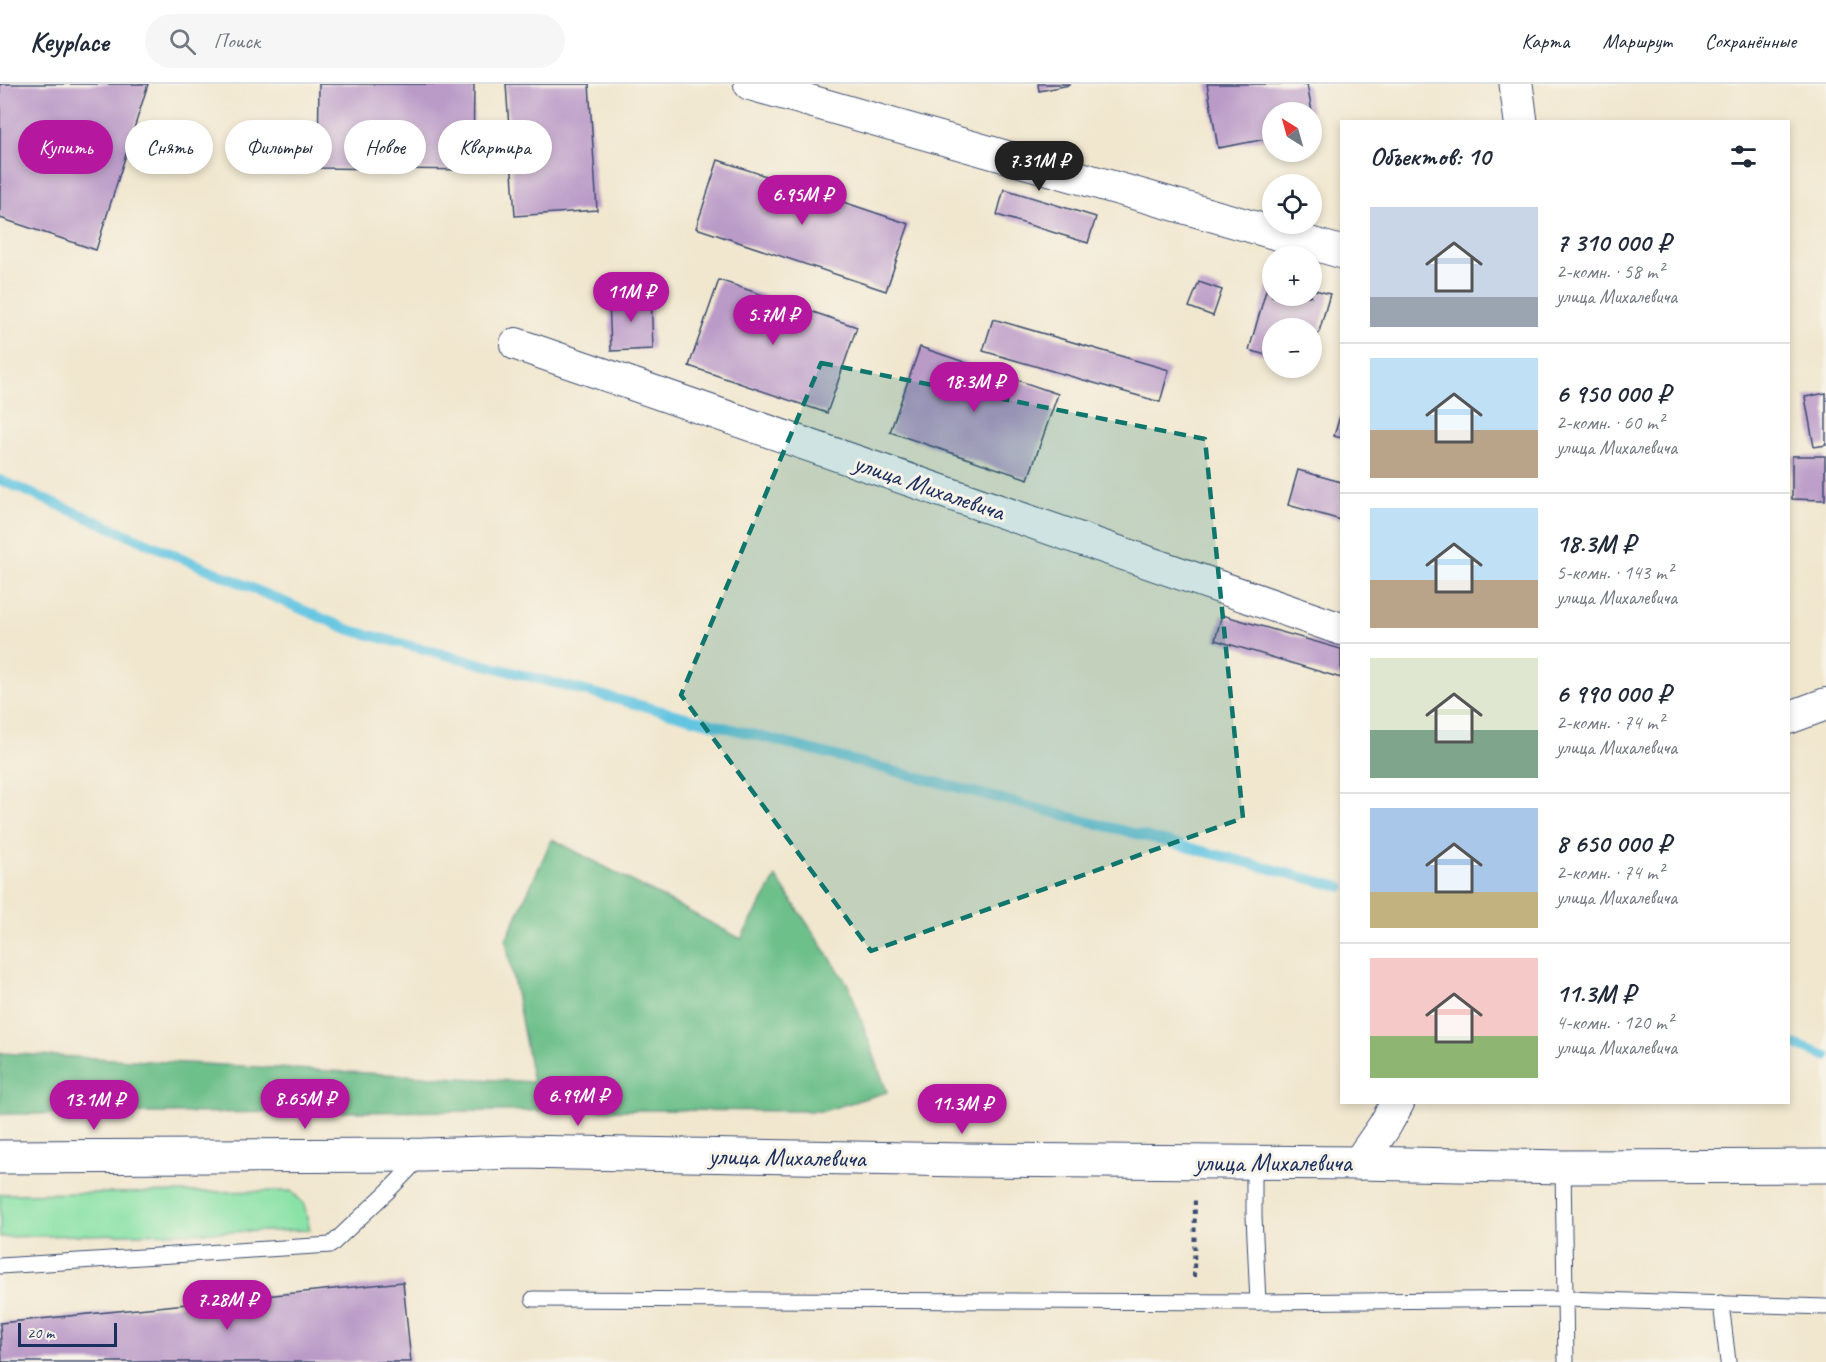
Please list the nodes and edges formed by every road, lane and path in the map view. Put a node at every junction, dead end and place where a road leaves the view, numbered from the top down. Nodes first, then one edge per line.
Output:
1 (750, 84) edge
2 (1516, 84) edge
3 (1521, 120) edge
4 (1340, 252) edge
5 (516, 344) dead end
6 (1340, 629) edge
7 (1826, 704) edge
8 (1790, 717) edge
9 (1397, 1104) edge
10 (423, 1155) junction
11 (0, 1157) edge
12 (1254, 1162) junction
13 (1359, 1163) junction
14 (1826, 1166) edge
15 (1563, 1167) junction
16 (1195, 1197) dead end
17 (0, 1266) edge
18 (533, 1299) dead end
19 (1564, 1299) junction
20 (1194, 1302) junction
21 (1258, 1302) junction
22 (1722, 1303) junction
23 (1826, 1307) edge
24 (1566, 1362) edge
25 (1728, 1362) edge

1 - 4 street
2 - 3 street
5 - 6 street, улица Михалевича
7 - 8 street
9 - 13 street
10 - 11 street, улица Михалевича
10 - 12 street, улица Михалевича
10 - 17 lane
12 - 13 street, улица Михалевича
12 - 21 lane
13 - 15 street, улица Михалевича
14 - 15 street, улица Михалевича
15 - 19 lane
16 - 20 path
18 - 20 lane
19 - 21 lane
19 - 22 lane
19 - 24 lane
20 - 21 lane
22 - 23 lane
22 - 25 lane

